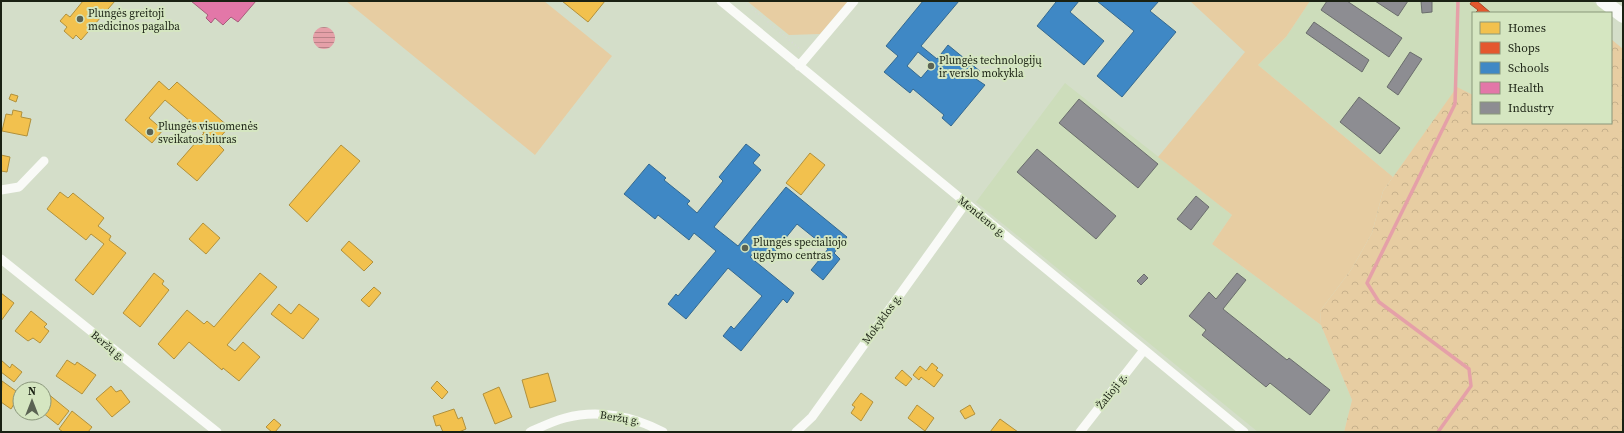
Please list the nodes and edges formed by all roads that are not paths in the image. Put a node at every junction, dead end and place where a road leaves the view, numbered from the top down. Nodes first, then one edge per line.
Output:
1 (721, 1) edge
2 (854, 1) edge
3 (1603, 1) edge
4 (1623, 16) edge
5 (800, 66) junction
6 (44, 162) dead end
7 (1, 190) edge
8 (965, 204) junction
9 (1, 259) edge
10 (1144, 350) junction
11 (217, 432) edge
12 (530, 432) edge
13 (663, 432) edge
14 (796, 432) edge
15 (1080, 432) edge
16 (1244, 432) edge

1 - 5 street, Mendeno g.
2 - 5 street
3 - 4 main road
5 - 8 street, Mendeno g.
6 - 7 street
8 - 10 street, Mendeno g.
8 - 14 street, Mokyklos g.
9 - 11 street, Beržų g.
10 - 15 street, Žalioji g.
10 - 16 street, Mendeno g.
12 - 13 street, Beržų g.

